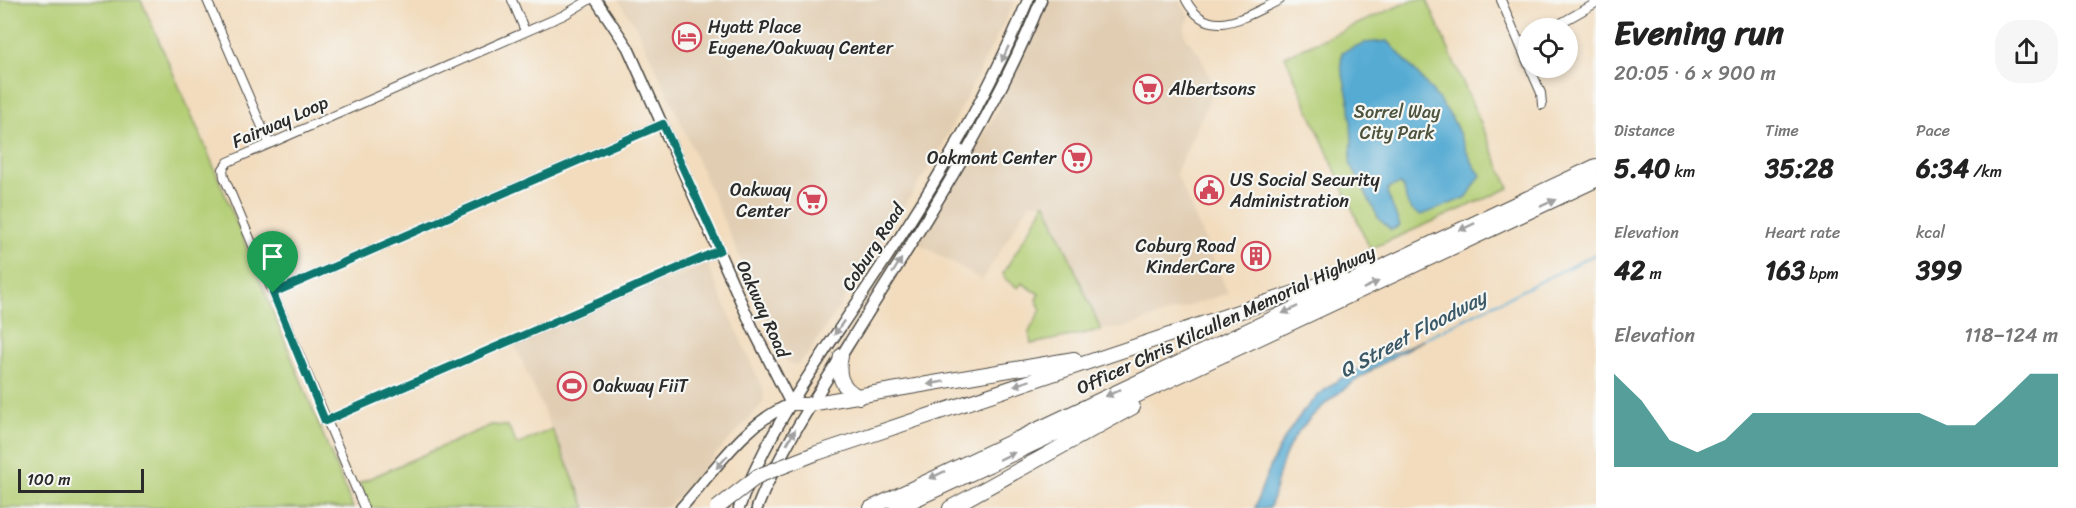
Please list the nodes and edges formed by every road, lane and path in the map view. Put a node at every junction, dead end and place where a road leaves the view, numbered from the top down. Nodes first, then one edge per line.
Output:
1 (207, 0) edge
2 (512, 0) edge
3 (589, 0) edge
4 (596, 0) edge
5 (1028, 0) edge
6 (1041, 0) edge
7 (1186, 0) edge
8 (1280, 0) edge
9 (1501, 0) edge
10 (1596, 3) edge
11 (1570, 18) edge
12 (525, 31) junction
13 (1518, 41) edge
14 (1534, 78) edge
15 (1542, 105) dead end
16 (663, 124) junction
17 (270, 144) junction
18 (960, 152) junction
19 (1596, 166) edge
20 (1596, 180) edge
21 (720, 250) junction
22 (1362, 276) junction
23 (273, 293) junction
24 (1261, 337) junction
25 (1118, 351) junction
26 (841, 356) junction
27 (858, 397) junction
28 (791, 404) junction
29 (810, 404) junction
30 (325, 421) junction
31 (364, 508) edge
32 (681, 508) edge
33 (717, 508) edge
34 (739, 508) edge
35 (757, 508) edge
36 (871, 508) edge
37 (897, 508) edge
38 (950, 508) edge

1 - 17 street
2 - 12 street
3 - 12 street, Fairway Loop
4 - 16 main road, Oakway Road
5 -> 18 main road, Coburg Road
6 - 18 main road, Coburg Road
7 - 8 street
9 - 13 street
10 - 11 street
12 - 17 street, Fairway Loop
14 - 15 street
16 - 21 main road, Oakway Road
16 - 23 street
17 - 23 street, Fairway Loop
26 -> 18 main road, Coburg Road
18 -> 28 main road, Coburg Road
19 -> 22 highway, Officer Chris Kilcullen Memorial Highway
24 -> 20 highway, Officer Chris Kilcullen Memorial Highway
21 - 28 main road, Oakway Road
21 - 30 street
22 - 25 highway
22 -> 36 highway, Officer Chris Kilcullen Memorial Highway
23 - 30 street, Fairway Loop
37 -> 24 highway, Officer Chris Kilcullen Memorial Highway
24 - 38 highway
25 -> 27 highway
25 -> 33 highway, bridge
26 - 27 highway
26 - 29 main road, Coburg Road
27 - 29 highway
28 - 29 main road
28 -> 32 main road
28 - 34 main road, Coburg Road
35 -> 29 main road, Coburg Road
30 - 31 street, Fairway Loop

